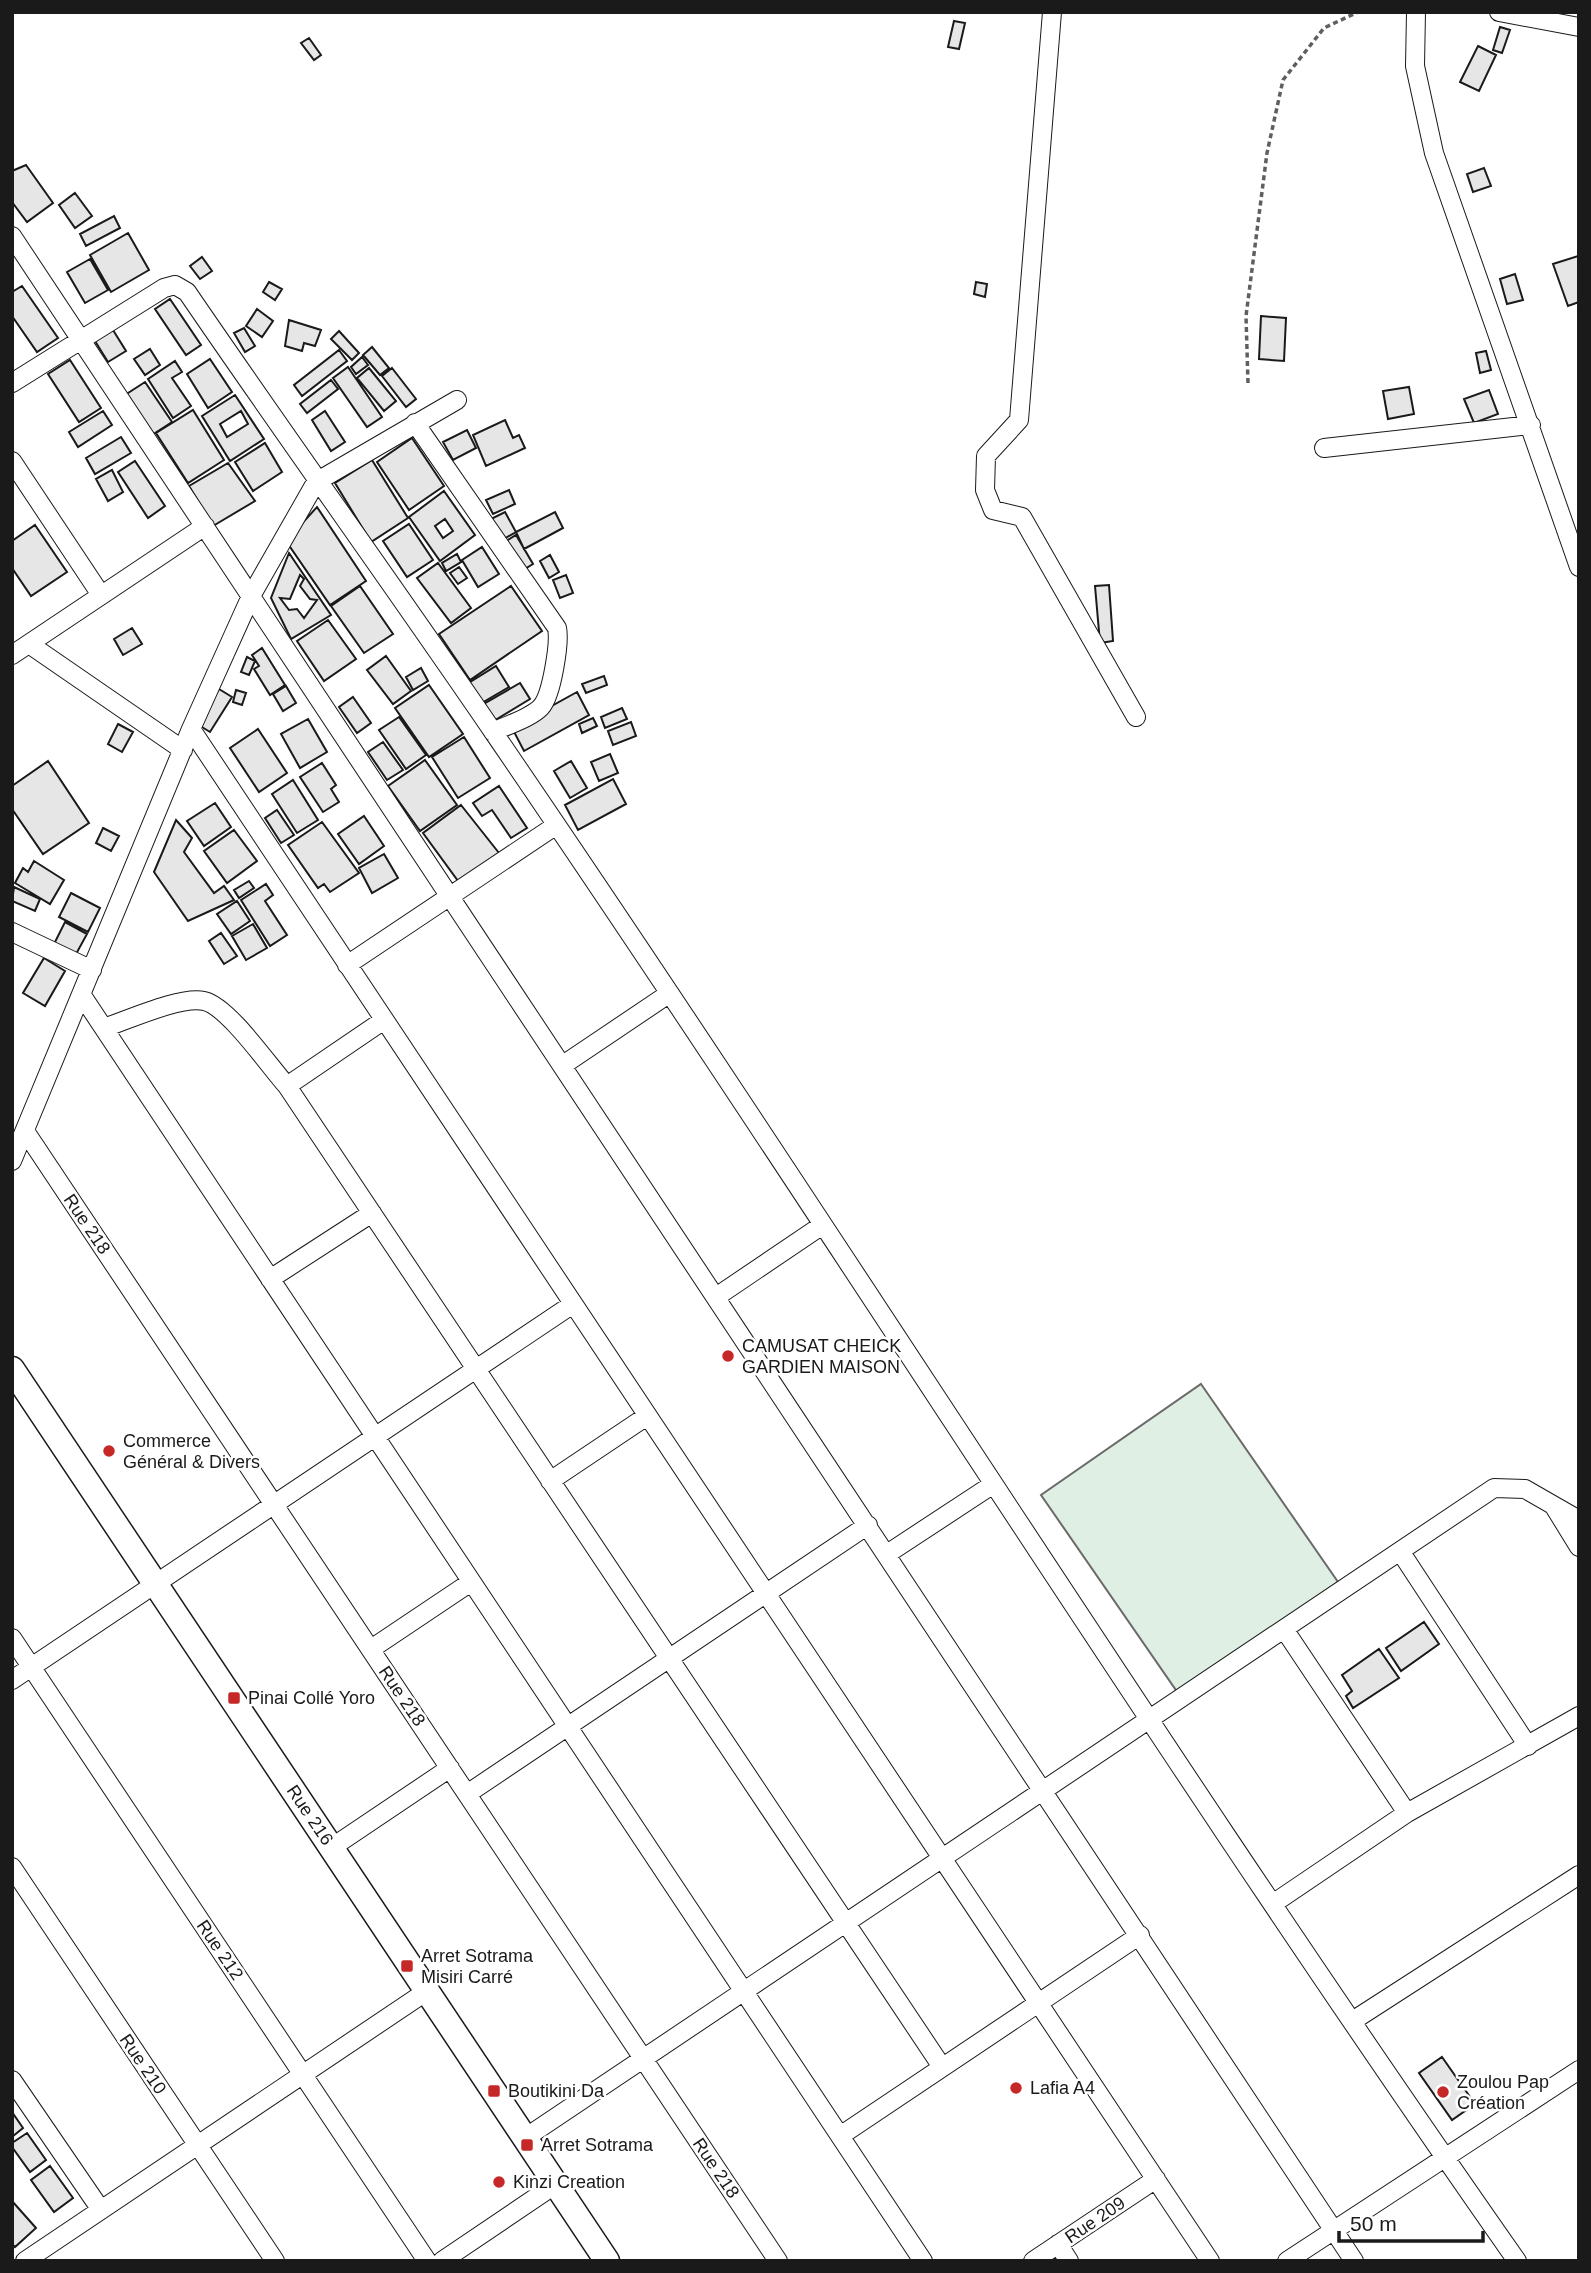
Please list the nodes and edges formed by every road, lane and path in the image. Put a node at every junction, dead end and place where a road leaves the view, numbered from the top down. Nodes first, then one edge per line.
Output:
1 (1052, 12) edge
2 (1358, 12) edge
3 (1416, 12) edge
4 (1499, 12) edge
5 (1579, 27) edge
6 (12, 236) edge
7 (80, 338) junction
8 (12, 383) edge
9 (1248, 383) dead end
10 (457, 400) dead end
11 (415, 423) junction
12 (1531, 425) junction
13 (1324, 448) dead end
14 (12, 461) edge
15 (316, 482) junction
16 (205, 526) junction
17 (1573, 528) edge
18 (1579, 567) edge
19 (101, 595) junction
20 (251, 596) junction
21 (29, 644) junction
22 (12, 655) edge
23 (1136, 717) dead end
24 (191, 729) junction
25 (493, 732) junction
26 (183, 750) junction
27 (555, 826) junction
28 (450, 896) junction
29 (12, 932) edge
30 (347, 965) junction
31 (92, 970) junction
32 (81, 995) junction
33 (667, 995) junction
34 (384, 1020) junction
35 (104, 1028) junction
36 (563, 1065) junction
37 (287, 1086) junction
38 (25, 1131) junction
39 (12, 1161) edge
40 (372, 1213) junction
41 (821, 1226) junction
42 (270, 1279) junction
43 (716, 1297) junction
44 (573, 1304) junction
45 (12, 1369) edge
46 (476, 1369) junction
47 (647, 1416) junction
48 (374, 1437) junction
49 (550, 1481) junction
50 (992, 1485) junction
51 (274, 1504) junction
52 (1553, 1505) junction
53 (1579, 1520) edge
54 (867, 1525) junction
55 (1579, 1547) edge
56 (1400, 1551) junction
57 (887, 1554) junction
58 (471, 1582) junction
59 (155, 1584) junction
60 (765, 1593) junction
61 (1284, 1629) junction
62 (12, 1638) edge
63 (371, 1649) junction
64 (669, 1658) junction
65 (31, 1667) junction
66 (12, 1680) edge
67 (1579, 1716) edge
68 (1148, 1720) junction
69 (567, 1726) junction
70 (1528, 1746) junction
71 (450, 1768) junction
72 (1044, 1790) junction
73 (467, 1794) junction
74 (1407, 1814) junction
75 (331, 1848) junction
76 (942, 1858) junction
77 (12, 1867) edge
78 (1579, 1875) edge
79 (1274, 1903) junction
80 (846, 1922) junction
81 (1140, 1935) junction
82 (427, 1991) junction
83 (743, 1991) junction
84 (1038, 2003) junction
85 (1353, 2020) junction
86 (643, 2058) junction
87 (942, 2067) junction
88 (1579, 2070) edge
89 (303, 2074) junction
90 (12, 2080) edge
91 (840, 2136) junction
92 (525, 2138) junction
93 (198, 2145) junction
94 (1444, 2157) junction
95 (1156, 2179) junction
96 (556, 2184) junction
97 (101, 2210) junction
98 (1334, 2231) junction
99 (1058, 2244) junction
100 (25, 2261) edge
101 (275, 2261) edge
102 (427, 2261) edge
103 (442, 2261) edge
104 (607, 2261) edge
105 (778, 2261) edge
106 (923, 2261) edge
107 (1034, 2261) edge
108 (1069, 2261) edge
109 (1210, 2261) edge
110 (1287, 2261) edge
111 (1354, 2261) edge
112 (1517, 2261) edge

1 - 23 street
2 - 9 path
3 - 12 street
4 - 5 street
6 - 7 street
7 - 8 street
7 - 15 street
7 - 16 street
10 - 11 street
11 - 15 street
11 - 25 street
12 - 13 street
12 - 17 street
14 - 19 street
15 - 20 street
15 - 25 street
16 - 19 street
16 - 20 street
17 - 18 street
19 - 21 street
20 - 24 street
20 - 28 street
21 - 22 street
21 - 26 street
24 - 26 street
24 - 30 street
25 - 27 street
26 - 31 street
27 - 28 street
27 - 33 street
28 - 30 street
28 - 36 street
29 - 31 street
30 - 34 street
31 - 32 street
32 - 35 street
32 - 38 street
33 - 36 street
33 - 41 street
34 - 37 street
34 - 44 street
35 - 37 street
35 - 42 street
36 - 43 street
37 - 40 street
38 - 39 street
38 - 51 street, Rue 218
40 - 42 street
40 - 46 street
41 - 43 street
41 - 50 street
42 - 48 street
43 - 54 street
44 - 46 street
44 - 47 street
45 - 59 street, Rue 216
46 - 48 street
46 - 49 street
47 - 49 street
47 - 60 street
48 - 51 street
48 - 58 street
49 - 64 street
50 - 57 street
50 - 68 street
51 - 59 street
51 - 63 street, Rue 218
52 - 53 street
52 - 55 street
52 - 56 street
54 - 57 street
54 - 60 street
56 - 61 street
56 - 70 street
57 - 72 street
58 - 63 street
58 - 69 street
59 - 65 street
59 - 75 street, Rue 216
60 - 64 street
60 - 76 street
61 - 68 street
61 - 74 street
62 - 65 street, Rue 212
63 - 71 street, Rue 218
64 - 69 street
64 - 80 street
65 - 66 street
65 - 89 street, Rue 212
67 - 70 street
68 - 72 street
68 - 79 street
69 - 73 street
69 - 83 street
70 - 74 street
71 - 73 street, Rue 218
71 - 75 street
72 - 76 street
72 - 81 street
73 - 86 street, Rue 218
74 - 79 street
75 - 82 street, Rue 216
76 - 80 street
76 - 84 street
77 - 93 street, Rue 210
78 - 85 street
79 - 85 street
80 - 83 street
80 - 87 street
81 - 84 street
81 - 98 street
82 - 89 street
82 - 92 street, Rue 216
83 - 86 street
83 - 91 street
84 - 87 street
84 - 95 street
85 - 94 street
86 - 92 street
86 - 105 street, Rue 218
87 - 91 street
88 - 94 street
89 - 93 street
89 - 102 street, Rue 212
90 - 97 street
91 - 106 street
92 - 96 street, Rue 216
93 - 97 street
93 - 101 street, Rue 210
94 - 98 street
94 - 112 street
95 - 99 street, Rue 209
95 - 109 street
96 - 103 street
96 - 104 street, Rue 216
97 - 100 street
98 - 110 street
98 - 111 street
99 - 107 street, Rue 209
99 - 108 street

